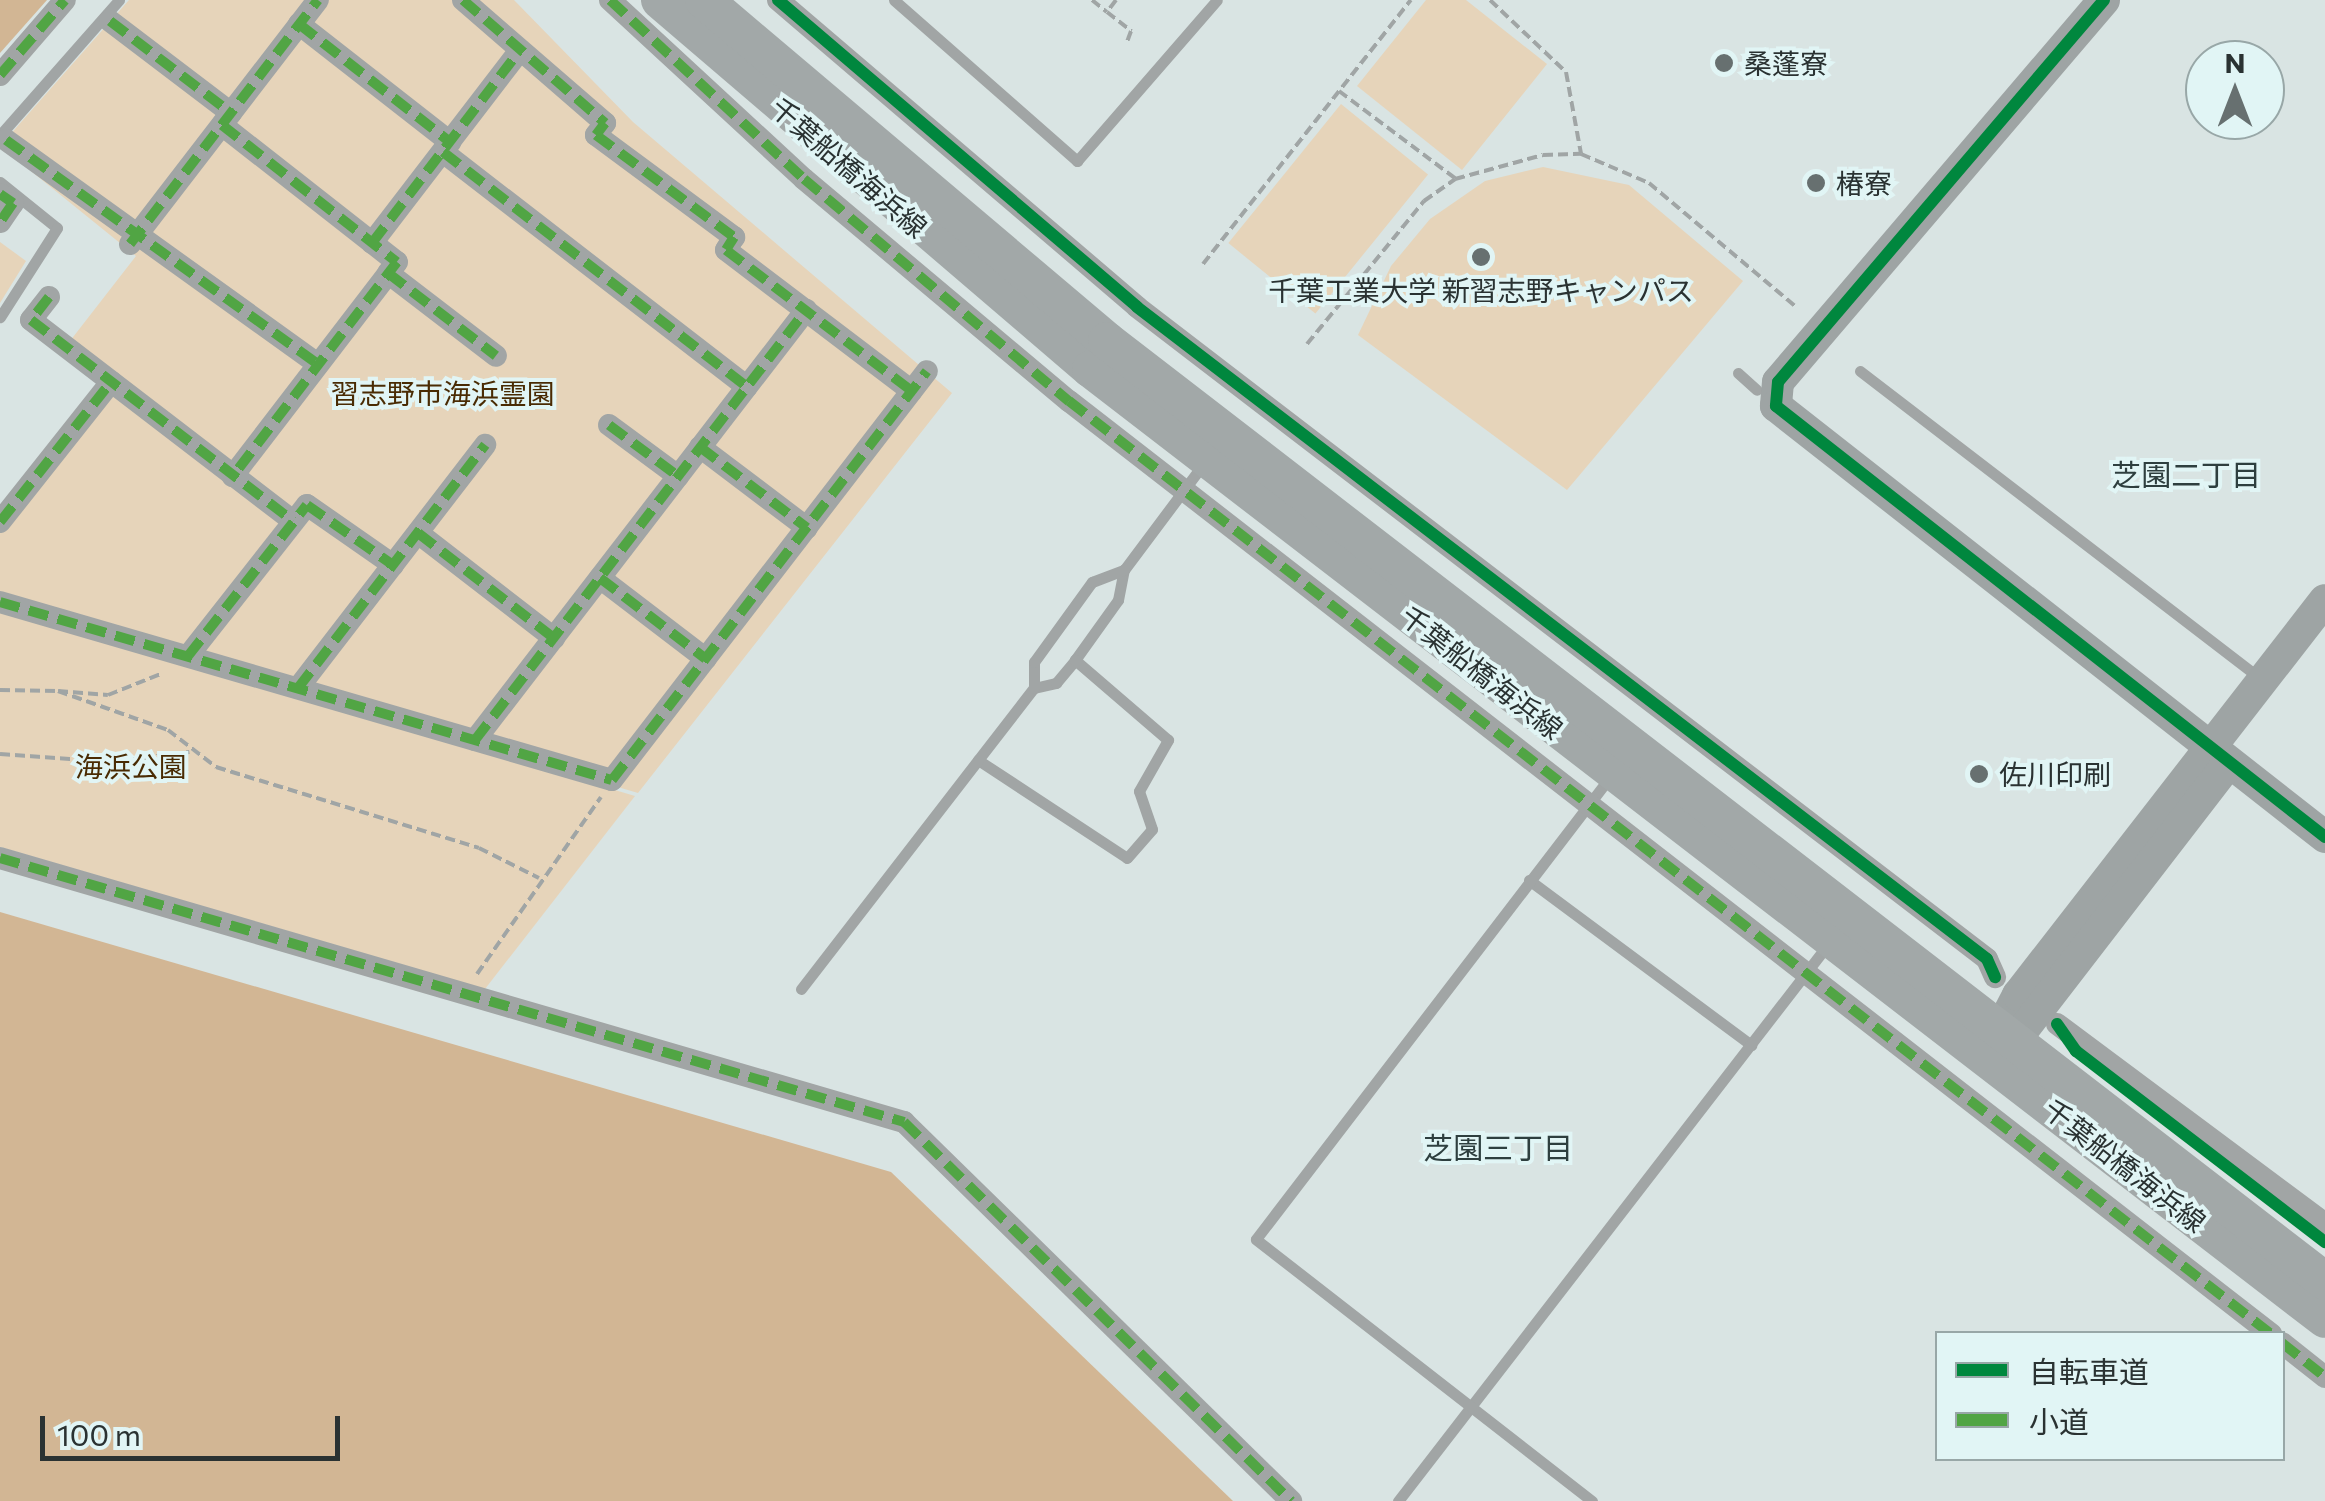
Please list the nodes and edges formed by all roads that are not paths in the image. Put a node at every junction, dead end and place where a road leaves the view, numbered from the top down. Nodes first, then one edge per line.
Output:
1 (65, 0) edge
2 (463, 0) edge
3 (610, 0) edge
4 (660, 0) edge
5 (704, 0) edge
6 (778, 0) edge
7 (894, 0) edge
8 (1217, 0) edge
9 (2104, 0) edge
10 (307, 8) edge
11 (115, 11) edge
12 (516, 54) junction
13 (0, 75) edge
14 (226, 119) junction
15 (3, 137) edge
16 (446, 147) junction
17 (0, 182) edge
18 (0, 194) edge
19 (0, 222) edge
20 (134, 239) junction
21 (372, 243) junction
22 (388, 273) junction
23 (49, 297) dead end
24 (806, 310) junction
25 (0, 317) edge
26 (496, 356) dead end
27 (318, 364) junction
28 (927, 371) dead end
29 (1860, 371) dead end
30 (1738, 372) dead end
31 (111, 382) junction
32 (747, 387) junction
33 (912, 390) junction
34 (1757, 390) dead end
35 (609, 425) dead end
36 (485, 445) dead end
37 (700, 447) junction
38 (1207, 458) junction
39 (233, 476) junction
40 (678, 476) junction
41 (1184, 490) junction
42 (293, 521) junction
43 (0, 522) edge
44 (807, 528) junction
45 (418, 533) junction
46 (393, 566) junction
47 (1124, 570) junction
48 (600, 578) junction
49 (2325, 600) edge
50 (0, 602) edge
51 (554, 638) junction
52 (2325, 638) edge
53 (706, 659) junction
54 (1075, 660) junction
55 (180, 661) junction
56 (2264, 682) junction
57 (298, 688) junction
58 (1034, 688) junction
59 (475, 740) junction
60 (2220, 756) junction
61 (978, 760) junction
62 (1613, 774) junction
63 (1586, 808) junction
64 (2325, 837) edge
65 (0, 858) edge
66 (1529, 880) junction
67 (1830, 941) junction
68 (1810, 973) junction
69 (1995, 977) dead end
70 (801, 989) dead end
71 (2057, 1024) dead end
72 (2000, 1040) junction
73 (1751, 1046) junction
74 (2325, 1224) edge
75 (2325, 1281) edge
76 (2325, 1319) edge
77 (2267, 1331) edge
78 (2285, 1344) edge
79 (2325, 1377) edge
80 (1469, 1407) junction
81 (1291, 1501) edge
82 (1398, 1501) edge
83 (1592, 1501) edge

1 - 13 street
2 - 12 street
3 - 41 street
4 - 38 main road, 千葉船橋海浜線
5 - 72 main road, 千葉船橋海浜線
6 - 69 street
7 - 8 lane
9 - 60 street
10 - 14 street
10 - 16 street
11 - 14 street
11 - 15 lane
12 - 16 street
12 - 24 street
14 - 20 street
14 - 21 street
15 - 20 street
16 - 21 street
16 - 32 street
17 - 25 lane
18 - 19 street
20 - 27 street
21 - 22 street
22 - 26 street
22 - 27 street
23 - 31 street
24 - 32 street
24 - 33 street
27 - 39 street
28 - 33 street
29 - 56 lane
30 - 34 lane
31 - 39 street
31 - 43 street
32 - 37 street
33 - 44 street
35 - 40 street
36 - 45 street
37 - 40 street
37 - 44 street
38 - 41 lane
38 - 62 main road, 千葉船橋海浜線
39 - 42 street
40 - 48 street
41 - 47 lane
41 - 63 street
42 - 46 street
42 - 55 street
44 - 53 street
45 - 46 street
45 - 51 street
46 - 57 street
47 - 54 lane
47 - 58 lane
48 - 51 street
48 - 53 street
49 - 56 street
50 - 55 street
51 - 59 street
52 - 60 street
53 - 59 street
54 - 58 lane
54 - 61 lane
55 - 57 street
56 - 60 street
57 - 59 street
58 - 61 lane
60 - 64 street
60 - 72 street
61 - 70 lane
62 - 63 lane
62 - 67 main road, 千葉船橋海浜線
63 - 66 lane
63 - 68 street
65 - 81 street
66 - 73 lane
66 - 80 lane
67 - 68 lane
67 - 72 main road, 千葉船橋海浜線
68 - 73 lane
68 - 77 street
71 - 74 street
72 - 75 main road, 千葉船橋海浜線
72 - 76 main road, 千葉船橋海浜線
73 - 80 lane
78 - 79 street
80 - 82 lane
80 - 83 lane

